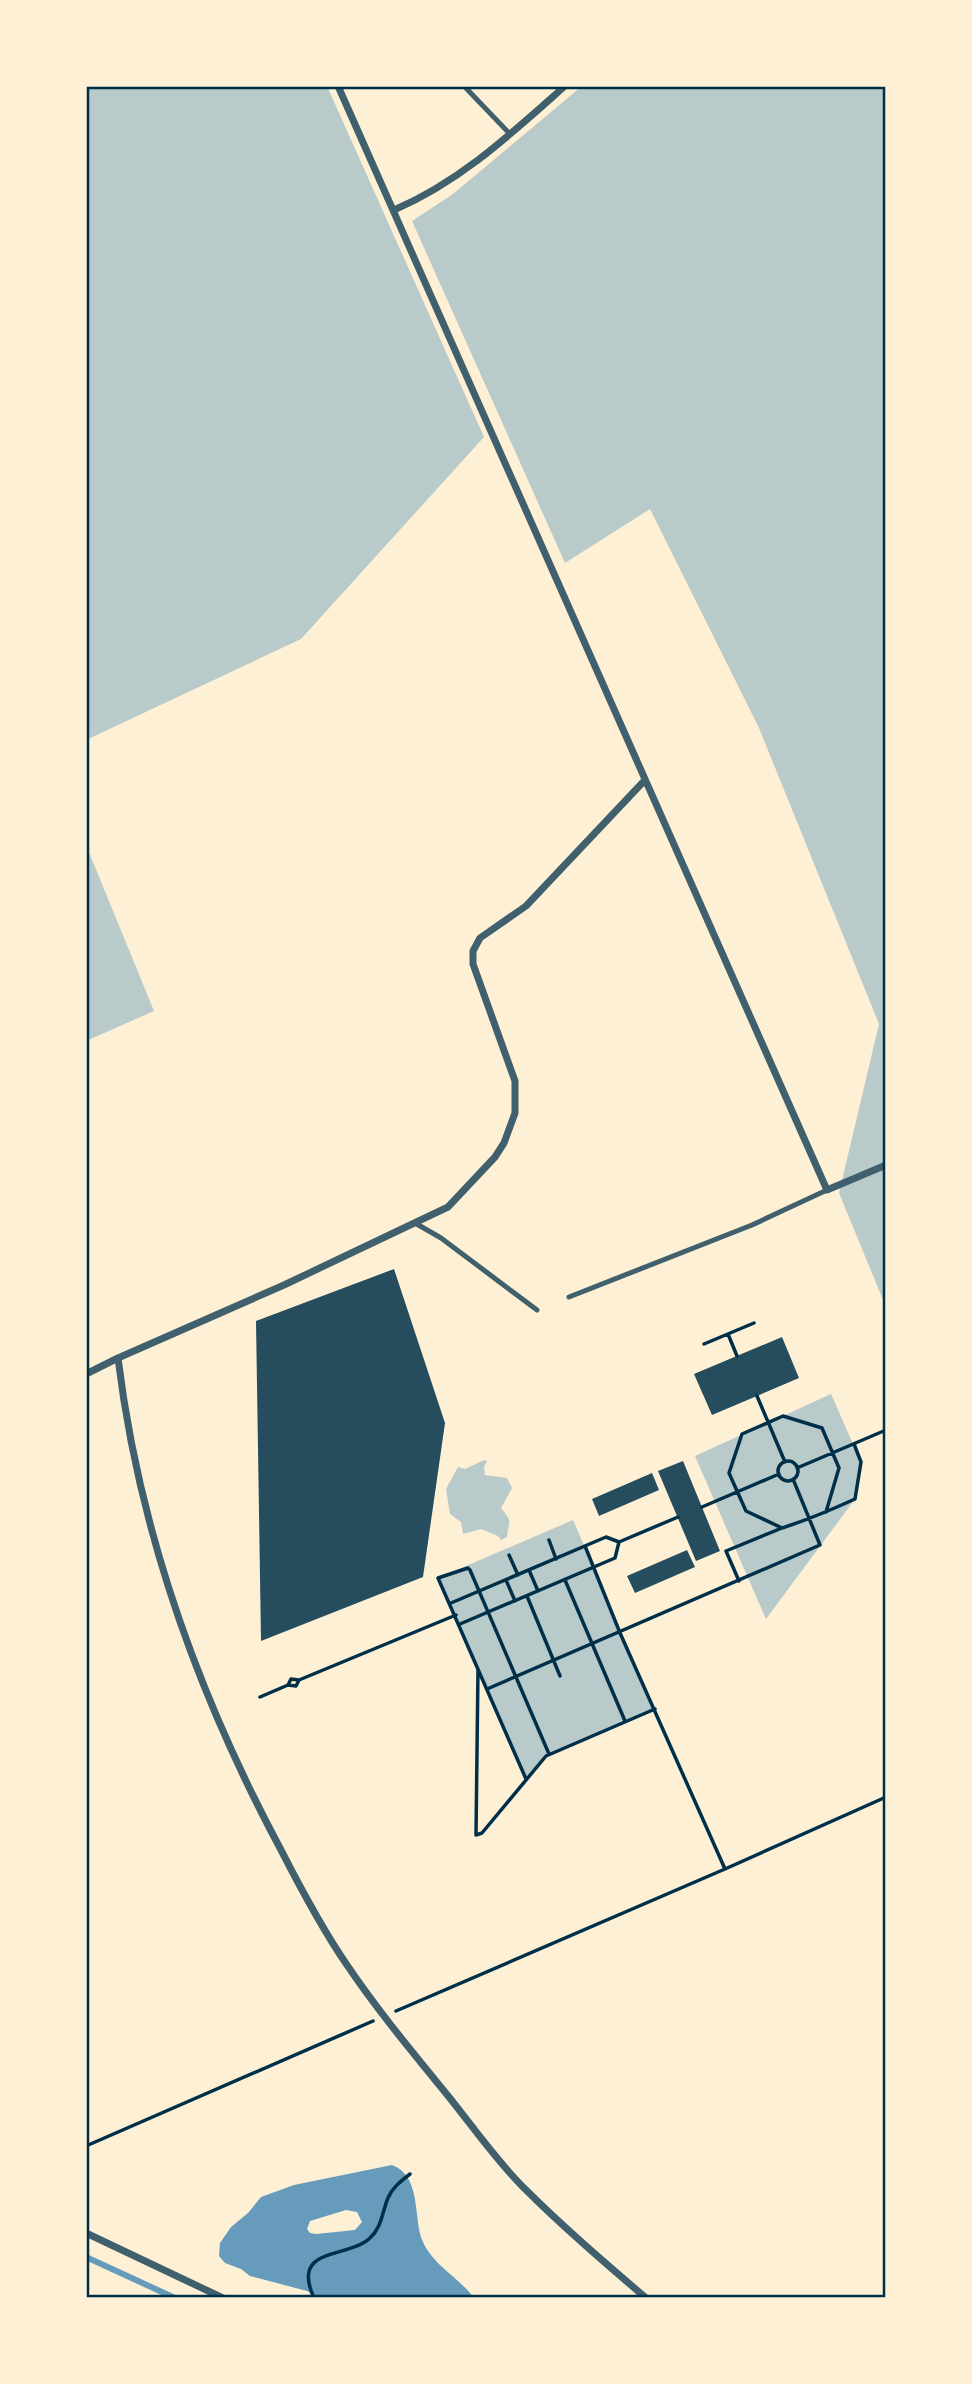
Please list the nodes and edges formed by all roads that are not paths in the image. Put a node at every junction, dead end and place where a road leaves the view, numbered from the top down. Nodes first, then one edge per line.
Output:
1 (338, 86) edge
2 (464, 86) edge
3 (565, 86) edge
4 (510, 134) junction
5 (394, 210) junction
6 (645, 780) junction
7 (886, 1166) edge
8 (827, 1190) junction
9 (415, 1223) junction
10 (569, 1297) dead end
11 (537, 1310) dead end
12 (118, 1358) junction
13 (86, 1374) edge
14 (86, 2233) edge
15 (223, 2298) edge
16 (646, 2298) edge

1 - 5 street
2 - 4 lane
3 - 4 street
4 - 5 street
5 - 6 street
6 - 8 street
6 - 9 street
7 - 8 street
8 - 10 lane
9 - 11 lane
9 - 12 street
12 - 13 street
12 - 16 street
14 - 15 street

